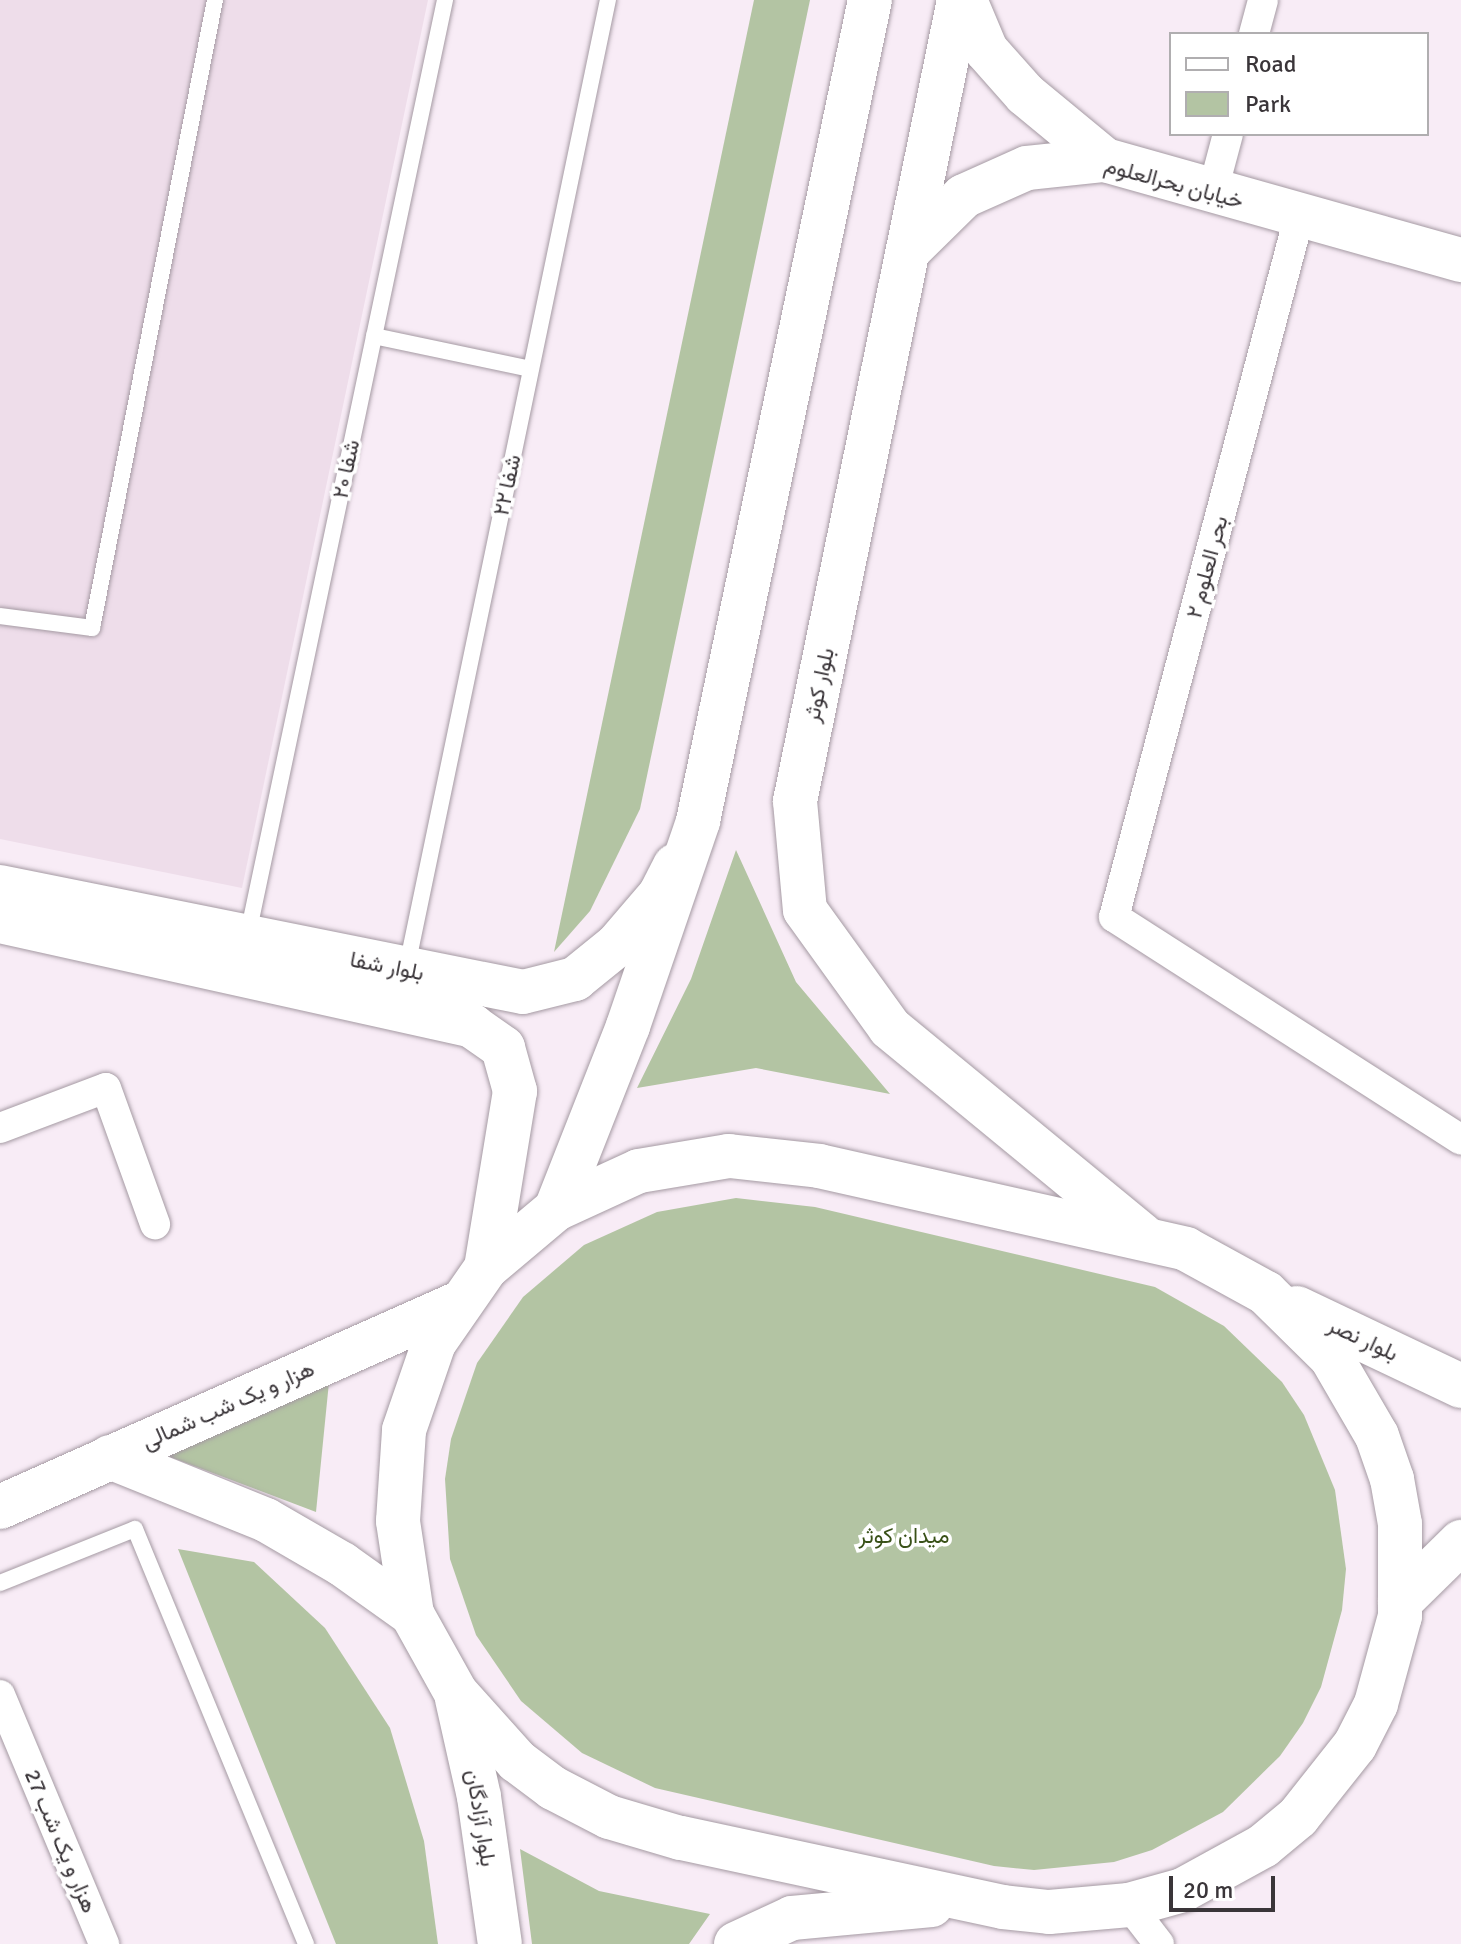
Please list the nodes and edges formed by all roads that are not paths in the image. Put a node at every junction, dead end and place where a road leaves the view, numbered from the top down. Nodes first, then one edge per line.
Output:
1 (215, 0) edge
2 (445, 0) edge
3 (608, 0) edge
4 (870, 0) edge
5 (962, 0) edge
6 (1263, 0) edge
7 (1255, 32) edge
8 (1227, 136) edge
9 (1105, 160) junction
10 (1212, 194) junction
11 (1299, 217) junction
12 (909, 250) junction
13 (1461, 260) edge
14 (374, 336) junction
15 (531, 369) junction
16 (0, 616) edge
17 (698, 821) junction
18 (0, 887) edge
19 (0, 921) edge
20 (247, 938) junction
21 (407, 970) junction
22 (0, 1128) edge
23 (1461, 1140) edge
24 (556, 1209) junction
25 (155, 1224) dead end
26 (1142, 1235) junction
27 (486, 1268) junction
28 (1266, 1293) junction
29 (457, 1304) junction
30 (1461, 1386) edge
31 (110, 1457) junction
32 (0, 1507) edge
33 (1461, 1542) edge
34 (0, 1583) edge
35 (1400, 1602) junction
36 (412, 1614) junction
37 (456, 1693) junction
38 (0, 1695) edge
39 (976, 1901) junction
40 (1129, 1905) junction
41 (104, 1944) edge
42 (306, 1944) edge
43 (500, 1944) edge
44 (736, 1944) edge
45 (1159, 1944) edge

1 - 16 lane
2 - 14 lane, شفا ۲۰
3 - 15 lane, شفا ۲۲
4 - 17 main road
5 - 9 main road
5 - 12 main road, بلوار کوثر
6 - 7 street
8 - 10 street
9 - 10 main road, خیابان بحرالعلوم
9 - 12 main road, خیابان بحرالعلوم
10 - 11 main road, خیابان بحرالعلوم
11 - 13 main road, خیابان بحرالعلوم
11 - 23 street, بحر العلوم ۲
12 - 26 main road, بلوار کوثر
14 - 15 lane
14 - 20 lane, شفا ۲۰
15 - 21 lane, شفا ۲۲
17 - 21 main road, بلوار شفا
17 - 24 main road
18 - 20 main road, بلوار شفا
19 - 27 main road, بلوار شفا
20 - 21 main road, بلوار شفا
22 - 25 street
24 - 26 main road
24 - 27 main road
26 - 28 main road
27 - 29 main road
28 - 30 main road, بلوار نصر
28 - 35 main road
29 - 31 main road, هزار و یک شب شمالی
29 - 36 main road
31 - 32 main road, هزار و یک شب شمالی
31 - 36 main road
33 - 35 main road
34 - 42 lane
35 - 40 main road
36 - 37 main road
37 - 39 main road
37 - 43 main road, بلوار آزادگان
38 - 41 street, هزار و یک شب 27
39 - 40 main road
39 - 44 main road
40 - 45 street

